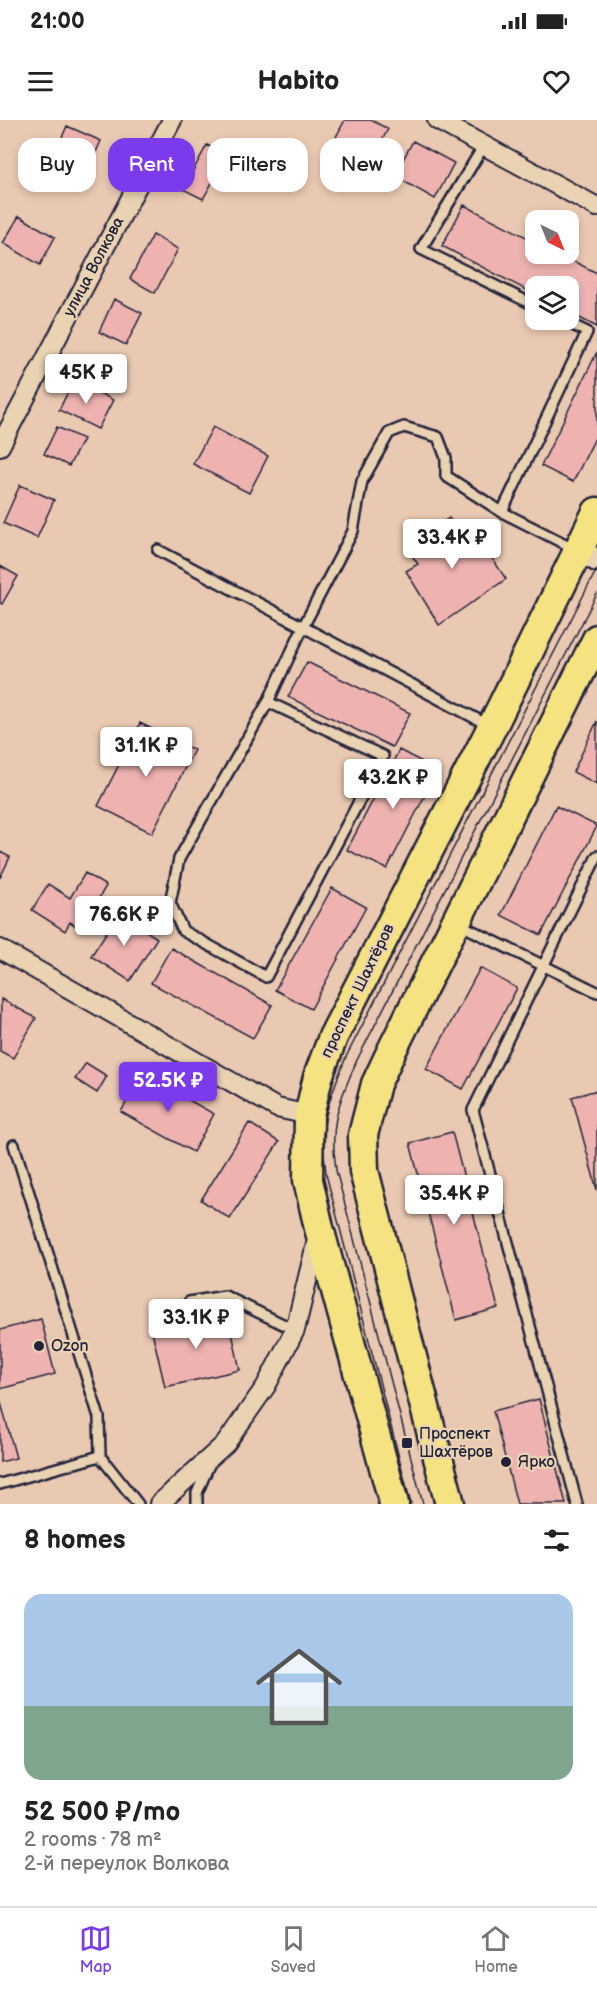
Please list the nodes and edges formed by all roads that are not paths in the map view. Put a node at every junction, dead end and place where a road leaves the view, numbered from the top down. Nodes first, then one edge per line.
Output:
1 (172, 120) edge
2 (437, 120) edge
3 (483, 147) junction
4 (597, 207) edge
5 (525, 300) edge
6 (579, 328) edge
7 (0, 446) edge
8 (502, 512) junction
9 (597, 512) edge
10 (158, 550) dead end
11 (587, 555) edge
12 (303, 627) junction
13 (597, 639) edge
14 (268, 702) junction
15 (492, 727) junction
16 (597, 856) edge
17 (456, 923) junction
18 (0, 950) edge
19 (543, 966) junction
20 (597, 992) edge
21 (309, 1115) junction
22 (14, 1145) dead end
23 (319, 1228) junction
24 (189, 1302) dead end
25 (295, 1330) junction
26 (100, 1455) junction
27 (213, 1455) junction
28 (0, 1484) edge
29 (138, 1504) edge
30 (159, 1504) edge
31 (197, 1504) edge
32 (394, 1504) edge
33 (450, 1504) edge
34 (577, 1504) edge

1 - 7 street, улица Волкова
2 - 3 street
3 - 4 street
3 - 5 lane
6 - 8 lane
8 - 11 lane
8 - 12 lane
9 - 11 main road, проспект Шахтёров
10 - 12 lane
11 - 15 main road, проспект Шахтёров
12 - 14 lane
12 - 15 lane
13 - 17 main road
14 - 14 lane
15 - 21 main road, проспект Шахтёров
16 - 19 lane
17 - 19 lane
17 - 33 main road
18 - 21 street
19 - 20 lane
19 - 34 lane
21 - 23 main road, проспект Шахтёров
22 - 26 lane
23 - 25 street
23 - 32 main road, проспект Шахтёров
24 - 25 lane
25 - 27 street
26 - 28 lane
26 - 29 lane
27 - 30 street
27 - 31 lane

